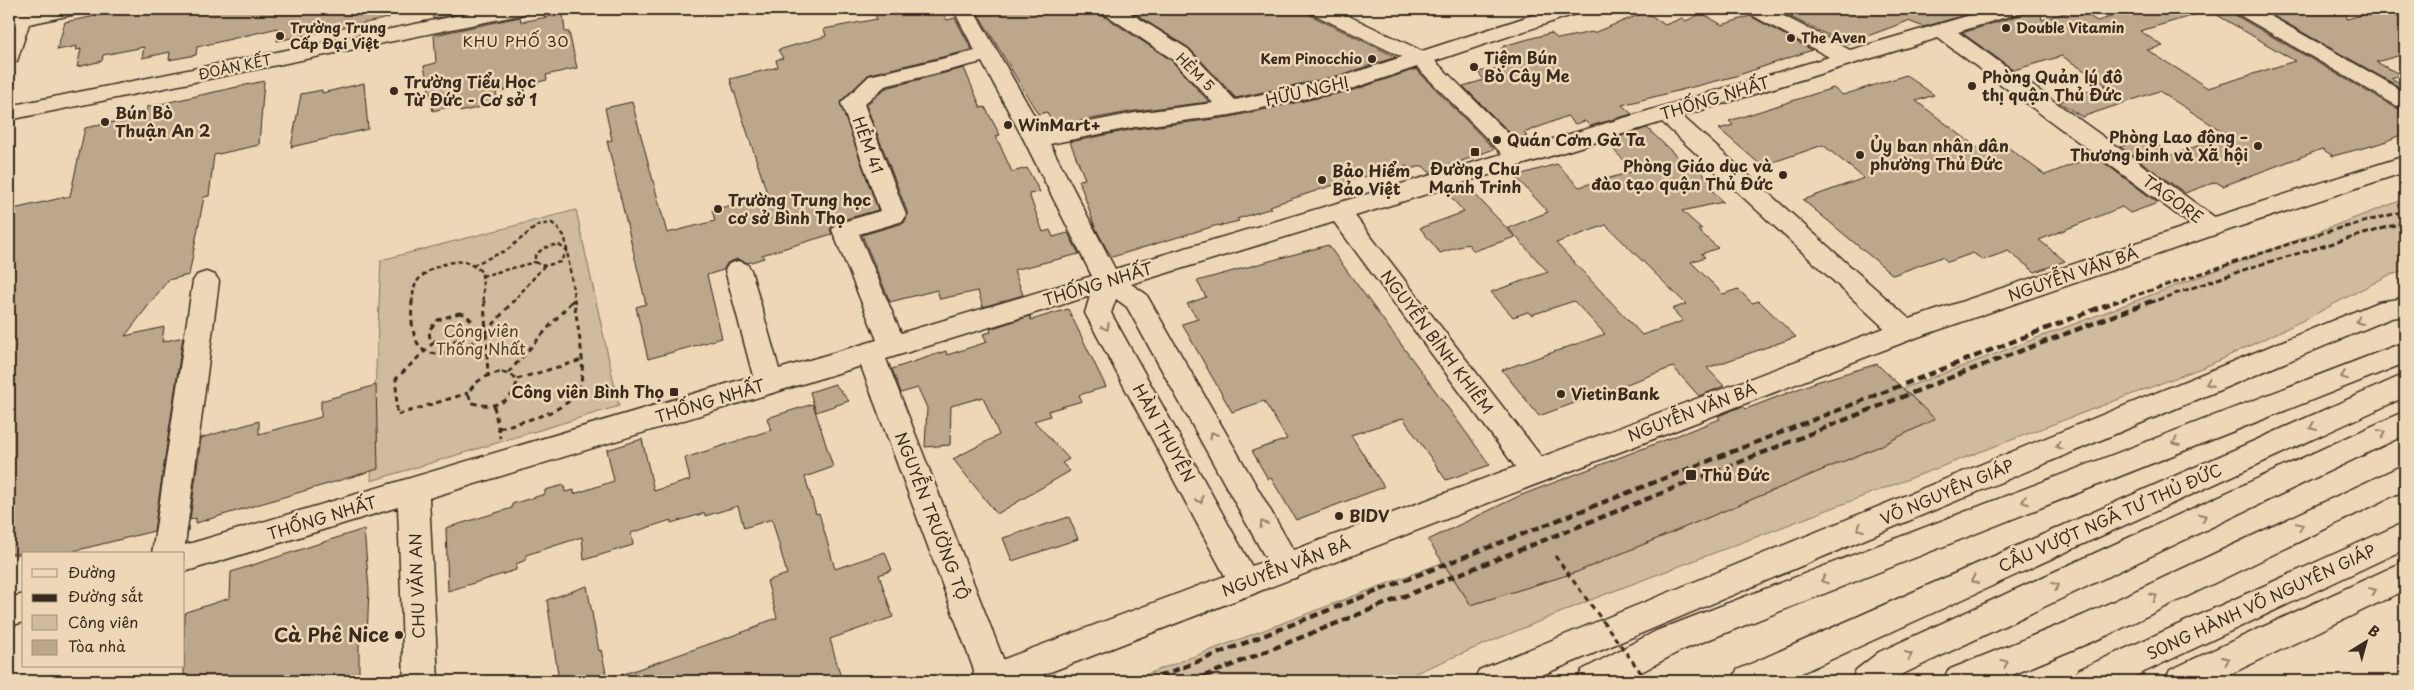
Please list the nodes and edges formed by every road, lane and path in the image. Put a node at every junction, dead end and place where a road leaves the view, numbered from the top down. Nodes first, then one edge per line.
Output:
1 (74, 9) edge
2 (520, 9) edge
3 (963, 9) edge
4 (1106, 9) edge
5 (1318, 9) edge
6 (1571, 9) edge
7 (1756, 9) edge
8 (2012, 9) edge
9 (2243, 9) edge
10 (17, 17) edge
11 (1941, 30) junction
12 (988, 54) junction
13 (9, 56) edge
14 (1420, 58) junction
15 (1848, 58) junction
16 (2405, 101) edge
17 (1230, 108) junction
18 (9, 113) edge
19 (1665, 113) junction
20 (1036, 140) junction
21 (1518, 157) junction
22 (2405, 164) edge
23 (1339, 212) junction
24 (2211, 227) junction
25 (566, 249) junction
26 (567, 255) junction
27 (535, 262) junction
28 (473, 265) junction
29 (544, 266) junction
30 (738, 270) dead end
31 (482, 276) junction
32 (206, 281) dead end
33 (1108, 281) junction
34 (574, 299) junction
35 (2405, 307) edge
36 (470, 330) junction
37 (1906, 331) junction
38 (486, 333) junction
39 (434, 342) junction
40 (881, 349) junction
41 (424, 350) junction
42 (2405, 352) edge
43 (582, 360) junction
44 (508, 373) junction
45 (488, 375) junction
46 (517, 379) junction
47 (769, 383) junction
48 (2405, 385) edge
49 (468, 394) junction
50 (494, 406) junction
51 (2405, 422) edge
52 (498, 428) junction
53 (504, 463) junction
54 (1536, 472) junction
55 (2405, 476) edge
56 (413, 490) junction
57 (2405, 536) edge
58 (168, 552) edge
59 (1555, 556) dead end
60 (185, 560) edge
61 (1287, 567) junction
62 (2405, 575) edge
63 (1245, 583) junction
64 (22, 609) edge
65 (9, 612) edge
66 (991, 680) edge
67 (421, 681) edge
68 (1490, 681) edge
69 (1594, 681) edge
70 (1647, 681) edge
71 (1748, 681) edge
72 (1868, 681) edge
73 (1960, 681) edge
74 (2090, 681) edge
75 (2182, 681) edge

1 - 10 main road
2 - 18 main road, ĐOÀN KẾT
3 - 12 main road
4 - 17 main road, HẺM 5
5 - 14 main road
6 - 14 main road, HỮU NGHỊ
7 - 15 main road
8 - 11 main road, THỐNG NHẤT
9 - 16 main road
10 - 13 main road
11 - 15 main road, THỐNG NHẤT
11 - 24 main road, TAGORE
12 - 20 main road
12 - 40 main road, HẺM 41
14 - 17 main road, HỮU NGHỊ
14 - 21 main road
15 - 19 main road, THỐNG NHẤT
17 - 20 main road, HỮU NGHỊ
19 - 21 main road, THỐNG NHẤT
19 - 37 main road
20 - 33 main road
21 - 23 main road, THỐNG NHẤT
22 - 24 main road, NGUYỄN VĂN BÁ
23 - 33 main road, THỐNG NHẤT
23 - 54 main road, NGUYỄN BỈNH KHIÊM
24 - 37 main road, NGUYỄN VĂN BÁ
25 - 26 path
25 - 27 path
25 - 28 path
26 - 29 path
26 - 34 path
27 - 29 path
27 - 31 path
28 - 31 path
28 - 41 path
29 - 38 path
30 - 47 main road
31 - 38 path
32 - 58 main road
33 - 40 main road, THỐNG NHẤT
61 -> 33 main road
33 -> 63 main road, HÀN THUYÊN
34 - 43 path
34 - 44 path
35 -> 68 main road, VÕ NGUYÊN GIÁP
36 - 38 path
36 - 39 path
36 - 39 path
37 - 54 main road, NGUYỄN VĂN BÁ
38 - 41 path
38 - 45 path
39 - 41 path
40 - 47 main road, THỐNG NHẤT
40 - 66 main road, NGUYỄN TRƯỜNG TỘ
41 - 49 path
42 -> 69 main road
43 - 46 path
43 - 52 path
44 - 45 path
44 - 46 path
45 - 49 path
46 - 50 path
47 - 53 main road, THỐNG NHẤT
48 -> 71 main road, CẦU VƯỢT NGÃ TƯ THỦ ĐỨC
49 - 50 path
50 - 52 path
72 -> 51 main road
52 - 53 path
53 - 56 main road, THỐNG NHẤT
54 - 61 main road, NGUYỄN VĂN BÁ
73 -> 55 main road
56 - 60 main road, THỐNG NHẤT
56 - 67 main road, CHU VĂN AN
57 - 74 main road, SONG HÀNH VÕ NGUYÊN GIÁP
59 - 70 path, bridge
61 - 63 main road, NGUYỄN VĂN BÁ
75 -> 62 main road
63 - 66 main road, NGUYỄN VĂN BÁ
64 - 65 main road

